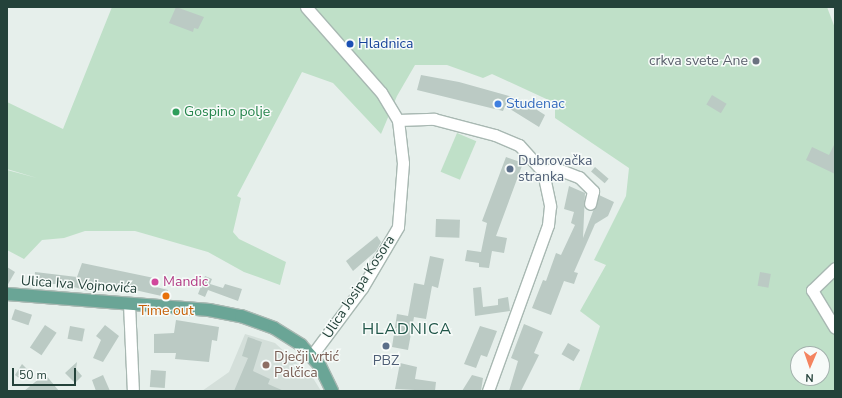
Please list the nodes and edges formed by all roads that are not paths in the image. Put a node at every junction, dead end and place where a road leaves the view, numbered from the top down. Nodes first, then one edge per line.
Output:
1 (306, 7) edge
2 (398, 120) junction
3 (543, 172) junction
4 (590, 204) dead end
5 (835, 268) edge
6 (7, 294) edge
7 (129, 304) junction
8 (835, 328) edge
9 (312, 355) junction
10 (133, 391) edge
11 (332, 391) edge
12 (488, 391) edge

1 - 2 street, Ulica Josipa Kosora
2 - 3 street
2 - 9 street, Ulica Josipa Kosora
3 - 4 street
3 - 12 street
5 - 8 street
6 - 7 main road, Ulica Iva Vojnovića
7 - 9 main road, Ulica Iva Vojnovića
7 - 10 street
9 - 11 main road, Ulica Iva Vojnovića

